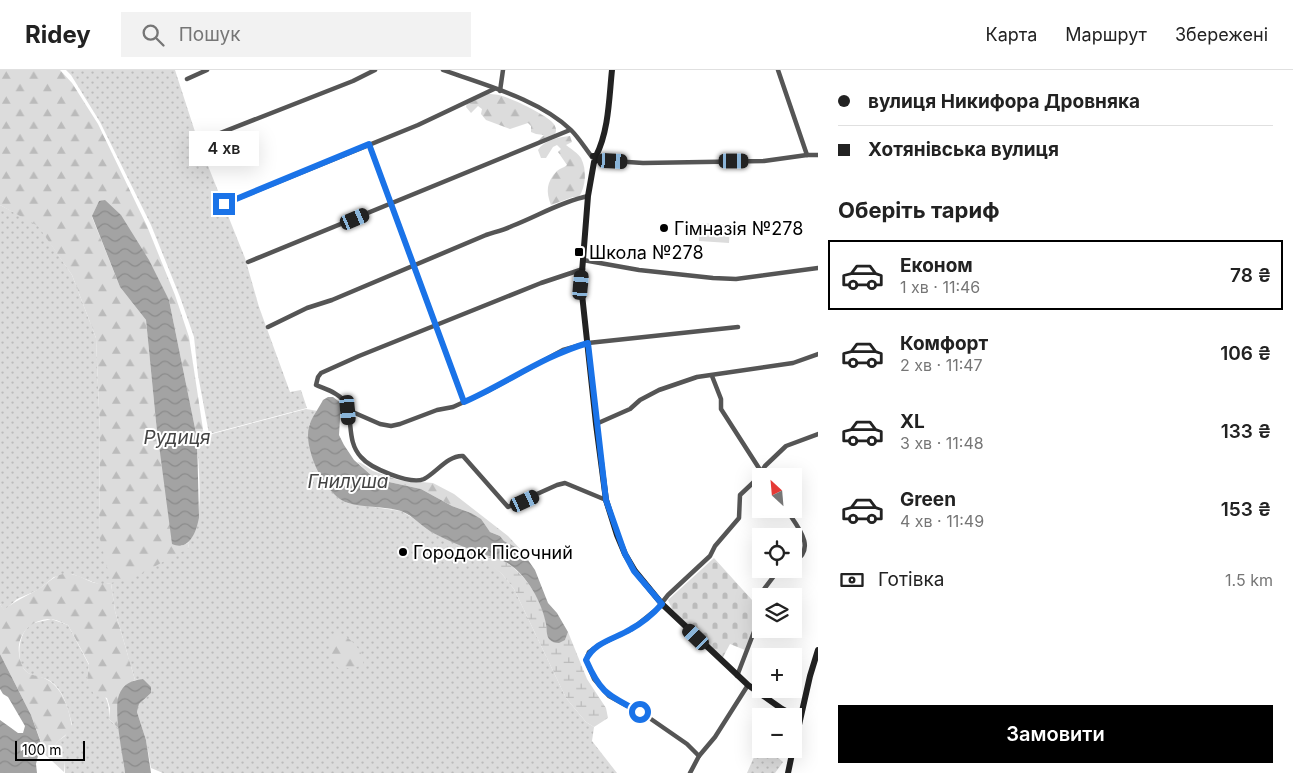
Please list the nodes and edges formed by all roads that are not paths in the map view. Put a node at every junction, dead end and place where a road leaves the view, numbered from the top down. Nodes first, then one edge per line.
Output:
1 (207, 70) edge
2 (375, 70) edge
3 (443, 70) edge
4 (503, 70) edge
5 (612, 70) edge
6 (778, 70) edge
7 (187, 79) dead end
8 (494, 89) junction
9 (500, 91) junction
10 (570, 130) junction
11 (200, 141) dead end
12 (369, 144) junction
13 (807, 155) junction
14 (818, 155) edge
15 (595, 159) junction
16 (588, 196) junction
17 (224, 204) dead end
18 (392, 204) junction
19 (583, 260) junction
20 (248, 262) dead end
21 (414, 265) junction
22 (818, 268) edge
23 (583, 269) junction
24 (436, 325) junction
25 (738, 326) dead end
26 (268, 327) dead end
27 (588, 343) junction
28 (818, 354) edge
29 (712, 376) junction
30 (464, 402) junction
31 (348, 410) junction
32 (596, 424) junction
33 (818, 434) edge
34 (759, 468) edge
35 (764, 468) edge
36 (752, 484) edge
37 (606, 500) junction
38 (802, 533) edge
39 (802, 556) edge
40 (772, 578) edge
41 (662, 604) junction
42 (818, 650) edge
43 (737, 676) junction
44 (748, 685) junction
45 (781, 708) edge
46 (802, 710) edge
47 (699, 756) junction
48 (792, 758) edge
49 (690, 773) edge
50 (788, 773) edge

1 - 7 street
2 - 11 street
3 - 8 street
4 - 9 street
5 - 15 street
6 - 13 street
8 - 9 street
8 - 12 street
9 - 10 street
10 - 15 street
10 - 18 street
12 - 17 street
12 - 18 street
13 - 14 street
13 - 15 street
15 - 16 street
16 - 19 street
16 - 21 street
18 - 20 street
18 - 21 street
19 - 22 street
19 - 23 street
21 - 24 street
21 - 26 street
23 - 24 street
23 - 27 street
24 - 30 street
24 - 31 street
25 - 27 street
27 - 30 street
27 - 32 street
28 - 29 street
29 - 32 street
29 - 34 street
30 - 31 street
31 - 37 street
32 - 37 street
33 - 35 street
36 - 41 street
37 - 41 street
38 - 39 street
40 - 43 street
41 - 43 street
41 - 47 street
42 - 46 street
43 - 44 street
44 - 45 street
44 - 47 street
47 - 49 street
48 - 50 street

